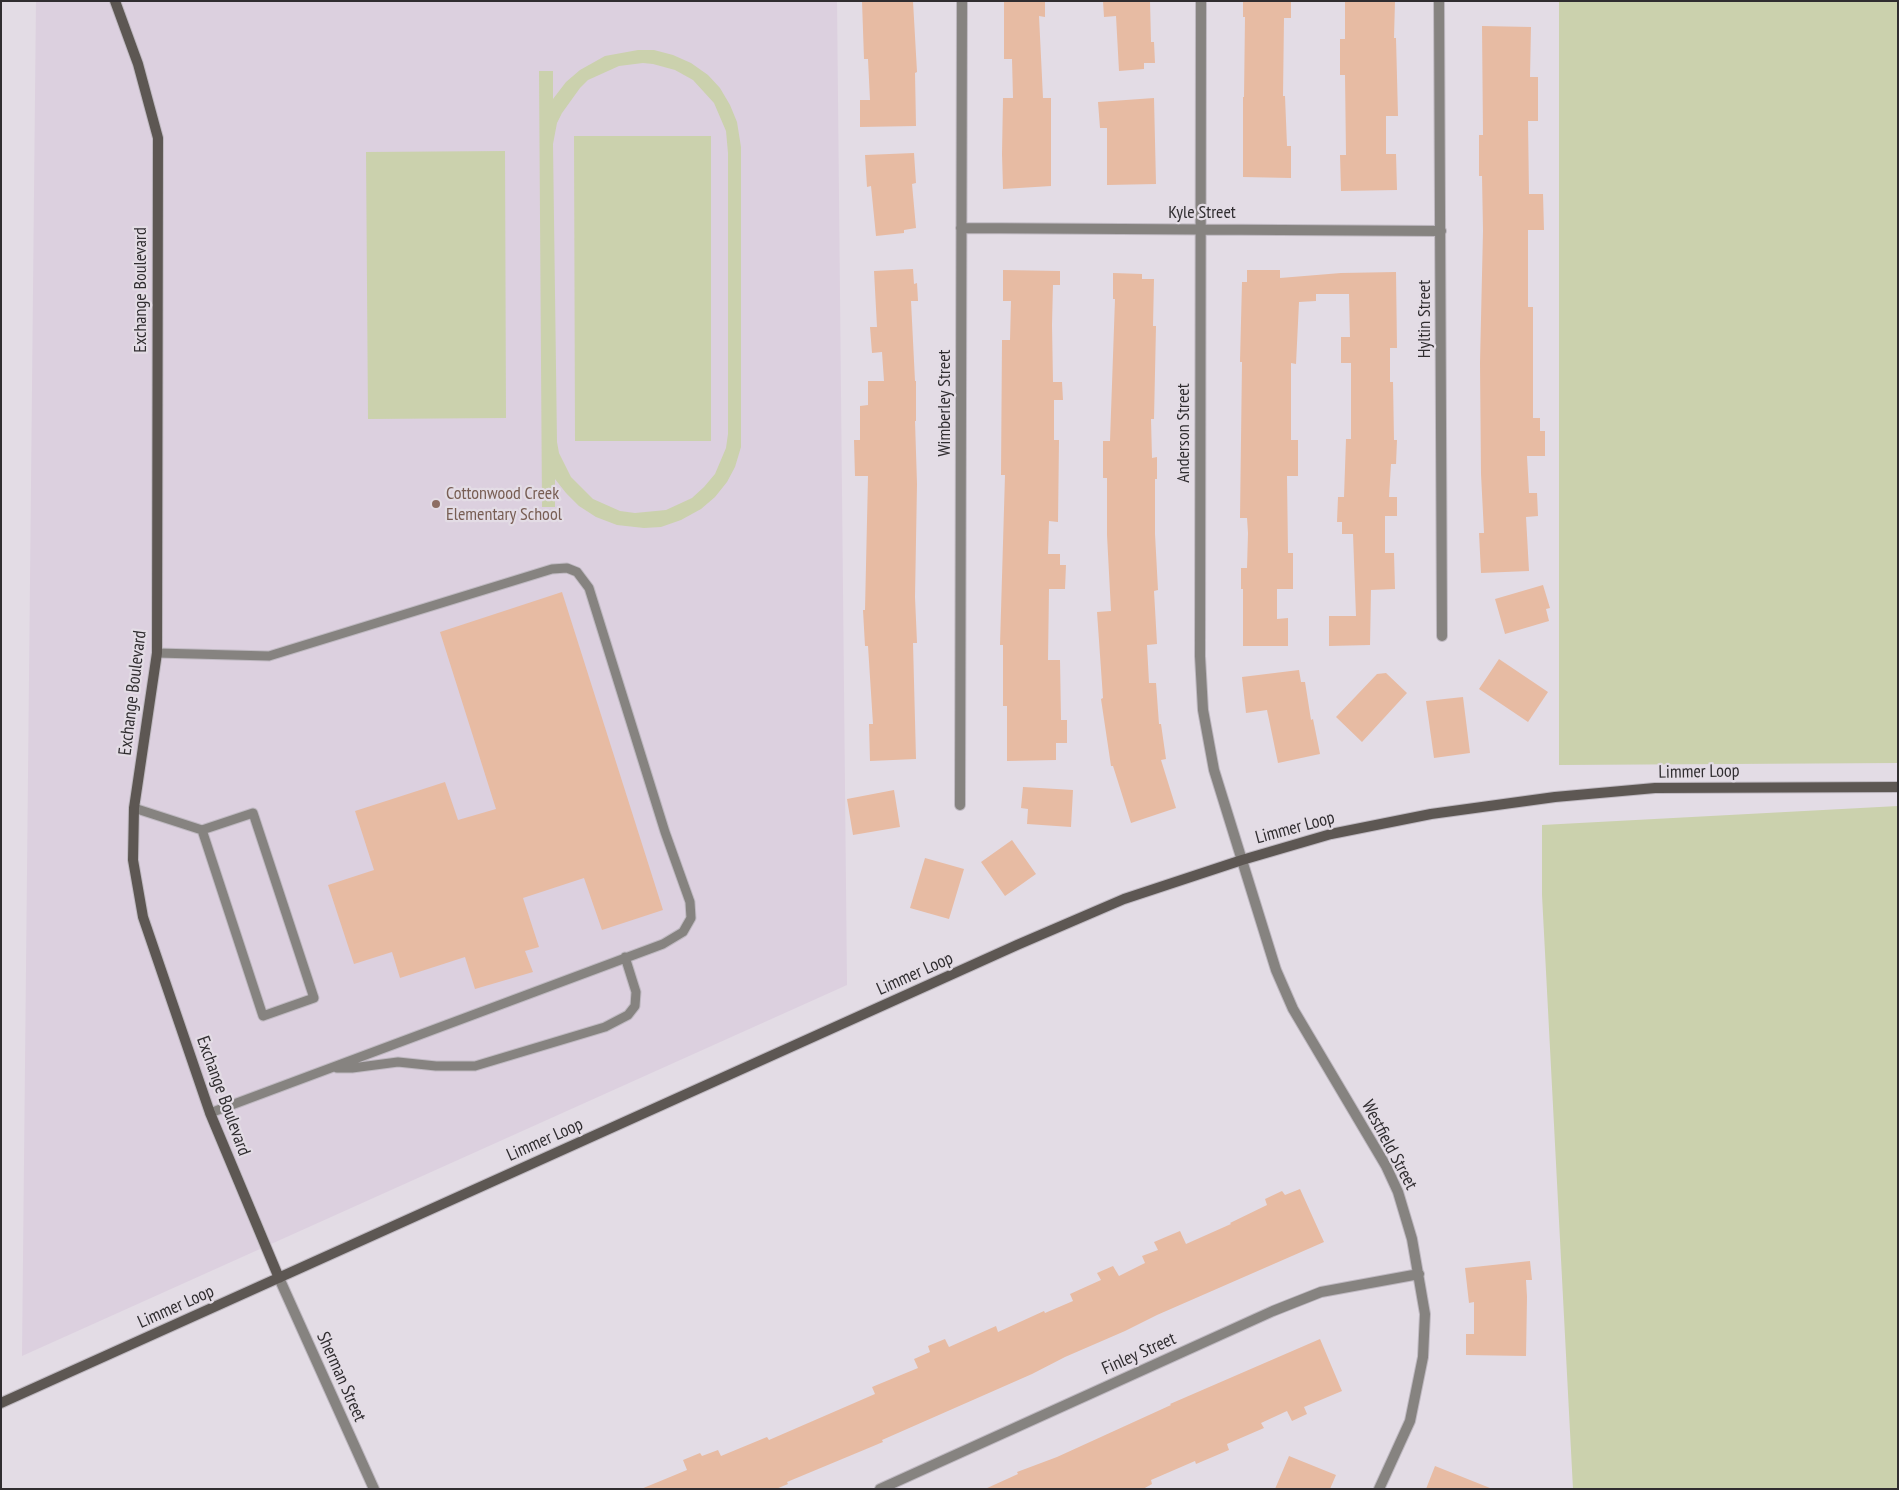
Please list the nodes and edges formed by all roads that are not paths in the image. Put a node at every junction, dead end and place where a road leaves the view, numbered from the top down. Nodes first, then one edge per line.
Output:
1 (116, 1) edge
2 (962, 1) edge
3 (1200, 1) edge
4 (1439, 1) edge
5 (961, 228) junction
6 (1200, 229) junction
7 (1441, 231) junction
8 (1442, 636) dead end
9 (157, 653) junction
10 (1898, 786) edge
11 (960, 805) dead end
12 (134, 808) junction
13 (202, 830) junction
14 (1242, 860) junction
15 (624, 957) junction
16 (329, 1068) junction
17 (210, 1113) junction
18 (1419, 1274) junction
19 (279, 1278) junction
20 (1, 1403) edge
21 (374, 1489) edge
22 (880, 1489) edge
23 (1379, 1489) edge

1 - 9 street, Exchange Boulevard
2 - 5 street, Wimberley Street
3 - 6 street, Anderson Street
4 - 7 street, Hyltin Street
5 - 6 street, Kyle Street
5 - 11 street, Wimberley Street
6 - 7 street, Kyle Street
6 - 14 street, Anderson Street
7 - 8 street, Hyltin Street
9 - 12 street, Exchange Boulevard
9 - 15 lane
10 - 14 street, Limmer Loop
12 - 13 lane
12 - 17 street, Exchange Boulevard
13 - 13 lane
14 - 18 street, Westfield Street
14 - 19 street, Limmer Loop
15 - 16 lane
15 - 16 lane
16 - 17 lane
17 - 19 street, Exchange Boulevard
18 - 22 street, Finley Street
18 - 23 street, Westfield Street
19 - 20 street, Limmer Loop
19 - 21 street, Sherman Street

